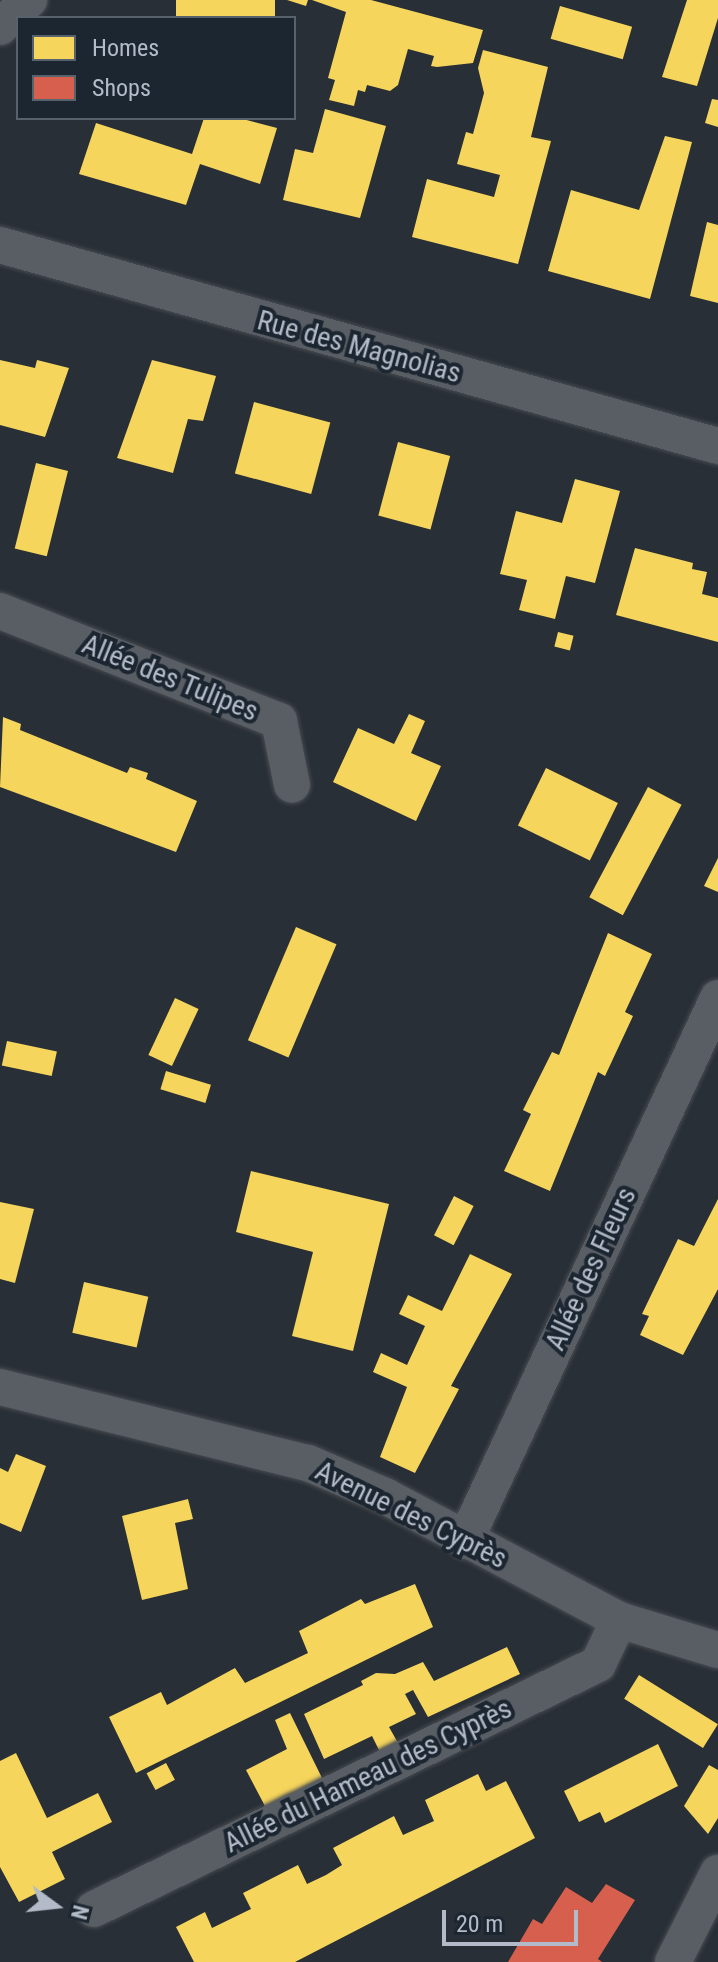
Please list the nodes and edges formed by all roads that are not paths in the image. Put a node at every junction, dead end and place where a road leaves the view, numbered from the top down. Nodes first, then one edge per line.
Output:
1 (29, 0) edge
2 (0, 27) edge
3 (0, 245) edge
4 (718, 446) edge
5 (0, 611) edge
6 (292, 785) dead end
7 (718, 998) edge
8 (0, 1387) edge
9 (465, 1541) junction
10 (619, 1620) junction
11 (718, 1650) edge
12 (718, 1873) edge
13 (94, 1909) dead end
14 (673, 1962) edge

1 - 2 street
3 - 4 street, Rue des Magnolias
5 - 6 street, Allée des Tulipes
7 - 9 street, Allée des Fleurs
8 - 9 street, Avenue des Cyprès
9 - 10 street, Avenue des Cyprès
10 - 11 street, Avenue des Cyprès
10 - 13 street, Allée du Hameau des Cyprès
12 - 14 street

